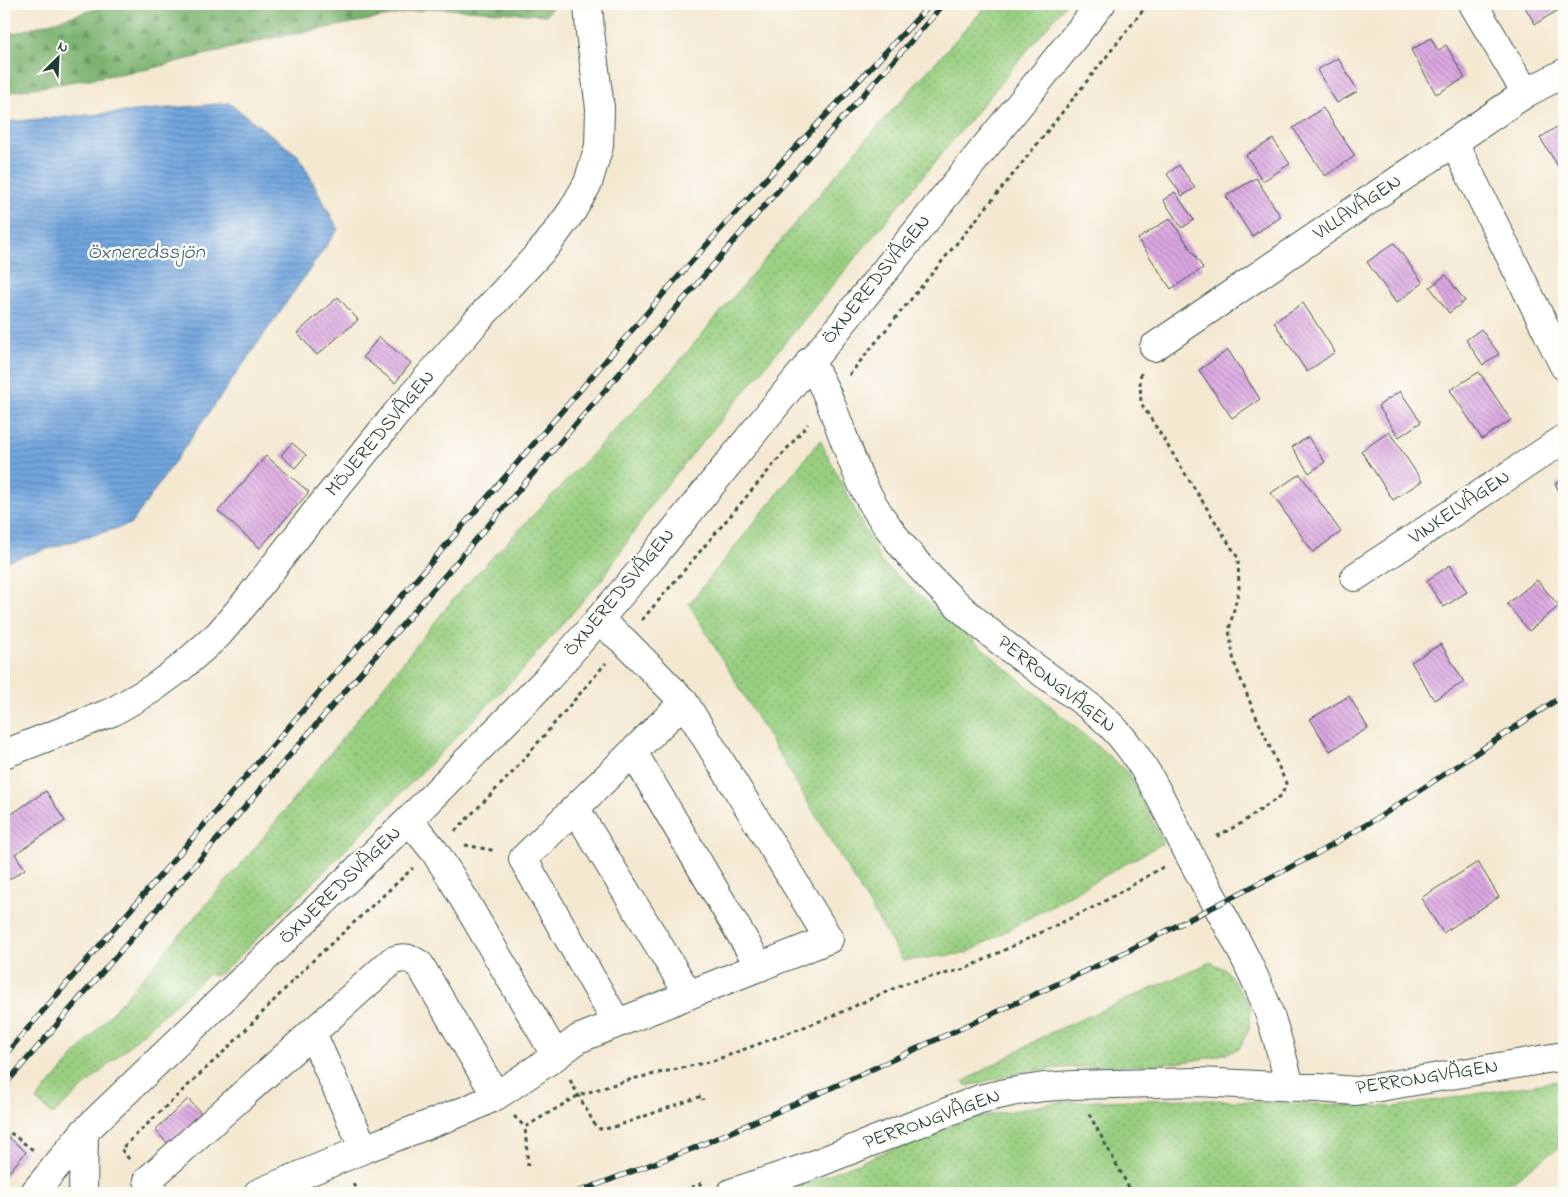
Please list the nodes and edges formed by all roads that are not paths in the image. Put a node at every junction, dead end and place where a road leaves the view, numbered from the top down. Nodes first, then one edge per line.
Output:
1 (588, 4) edge
2 (1101, 4) edge
3 (1473, 4) edge
4 (1564, 73) edge
5 (1526, 93) junction
6 (1454, 142) junction
7 (1154, 347) road end
8 (810, 362) junction
9 (1564, 366) edge
10 (1564, 439) edge
11 (1355, 577) dead end
12 (598, 620) junction
13 (684, 702) junction
14 (633, 752) junction
15 (4, 754) edge
16 (575, 808) junction
17 (409, 820) junction
18 (760, 967) junction
19 (689, 995) junction
20 (617, 1023) junction
21 (312, 1033) junction
22 (556, 1056) junction
23 (1564, 1056) edge
24 (1290, 1087) junction
25 (496, 1096) junction
26 (84, 1132) junction
27 (364, 1149) junction
28 (34, 1193) edge
29 (83, 1193) edge
30 (154, 1193) edge
31 (258, 1193) edge
32 (731, 1193) edge

1 - 15 street, MÖJEREDSVÄGEN
2 - 8 street, ÖXNEREDSVÄGEN
3 - 5 street
4 - 5 street, VILLAVÄGEN
5 - 6 street, VILLAVÄGEN
6 - 7 street, VILLAVÄGEN
6 - 9 street
8 - 12 street, ÖXNEREDSVÄGEN
8 - 24 street, PERRONGVÄGEN
10 - 11 street, VINKELVÄGEN
12 - 13 street
12 - 17 street, ÖXNEREDSVÄGEN
13 - 14 street
13 - 18 street
14 - 16 street
14 - 18 street
16 - 19 street
16 - 20 street
17 - 22 street
17 - 26 street, ÖXNEREDSVÄGEN
18 - 19 street
19 - 20 street
20 - 22 street
21 - 25 street
21 - 27 street
21 - 30 street
22 - 25 street
23 - 24 street, PERRONGVÄGEN
24 - 32 street, PERRONGVÄGEN
25 - 27 street
26 - 28 street, ÖXNEREDSVÄGEN
26 - 29 street
27 - 31 street

